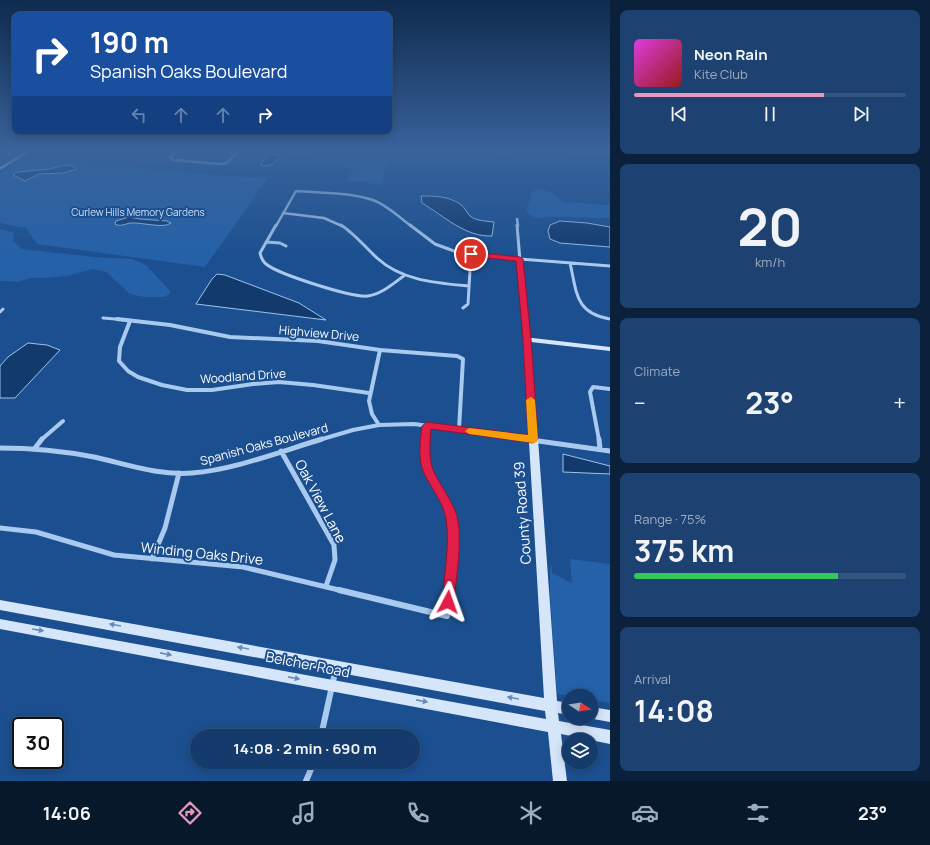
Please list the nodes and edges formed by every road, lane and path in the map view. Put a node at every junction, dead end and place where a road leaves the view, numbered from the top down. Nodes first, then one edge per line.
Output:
1 (283, 213) junction
2 (517, 219) dead end
3 (266, 242) junction
4 (286, 246) dead end
5 (471, 254) junction
6 (520, 259) junction
7 (570, 263) junction
8 (610, 266) edge
9 (405, 275) junction
10 (469, 286) junction
11 (463, 308) dead end
12 (103, 318) dead end
13 (610, 319) edge
14 (130, 321) junction
15 (527, 339) junction
16 (610, 348) edge
17 (380, 350) junction
18 (610, 389) edge
19 (369, 393) junction
20 (63, 421) dead end
21 (379, 425) junction
22 (427, 426) junction
23 (459, 429) junction
24 (533, 439) junction
25 (0, 448) edge
26 (35, 448) junction
27 (600, 449) junction
28 (281, 451) junction
29 (610, 451) edge
30 (179, 473) junction
31 (0, 528) edge
32 (152, 560) junction
33 (326, 586) junction
34 (0, 605) edge
35 (0, 624) edge
36 (336, 666) junction
37 (332, 685) junction
38 (551, 705) junction
39 (562, 707) edge
40 (598, 714) edge
41 (610, 716) edge
42 (554, 726) junction
43 (323, 729) edge
44 (610, 736) edge
45 (311, 769) edge
46 (306, 781) edge
47 (560, 781) edge

1 - 3 street
1 - 5 street
1 - 9 street
2 - 6 street, County Road 39
3 - 4 street
3 - 9 street
5 - 6 street
5 - 10 street
6 - 7 street
6 - 15 street, County Road 39
7 - 8 street
7 - 13 street
9 - 10 street
10 - 11 street
12 - 14 street, Highview Drive
14 - 17 street, Highview Drive
14 - 19 street, Woodland Drive
15 - 16 main road
15 - 24 main road, County Road 39
17 - 19 street
17 - 23 street, Highview Drive
18 - 27 street
19 - 21 street
20 - 26 street
21 - 22 street, Spanish Oaks Boulevard
21 - 28 street, Spanish Oaks Boulevard
22 - 23 street, Spanish Oaks Boulevard
22 - 33 street, Winding Oaks Drive
23 - 24 street, Spanish Oaks Boulevard
24 - 27 street, Spanish Oaks Boulevard
24 - 38 main road, County Road 39
25 - 26 street, Spanish Oaks Boulevard
26 - 30 street, Spanish Oaks Boulevard
27 - 29 street, Spanish Oaks Boulevard
28 - 30 street, Spanish Oaks Boulevard
28 - 33 street, Oak View Lane
30 - 32 street
31 - 32 street, Winding Oaks Drive
32 - 33 street, Winding Oaks Drive
36 -> 34 main road, Belcher Road
35 -> 37 main road, Belcher Road
36 - 37 street
38 -> 36 main road, Belcher Road
37 -> 42 main road, Belcher Road
37 - 43 street
38 - 39 main road, Belcher Road
38 - 42 main road, County Road 39
40 - 41 main road
42 - 44 main road, Belcher Road
42 - 47 main road, County Road 39
45 - 46 street

